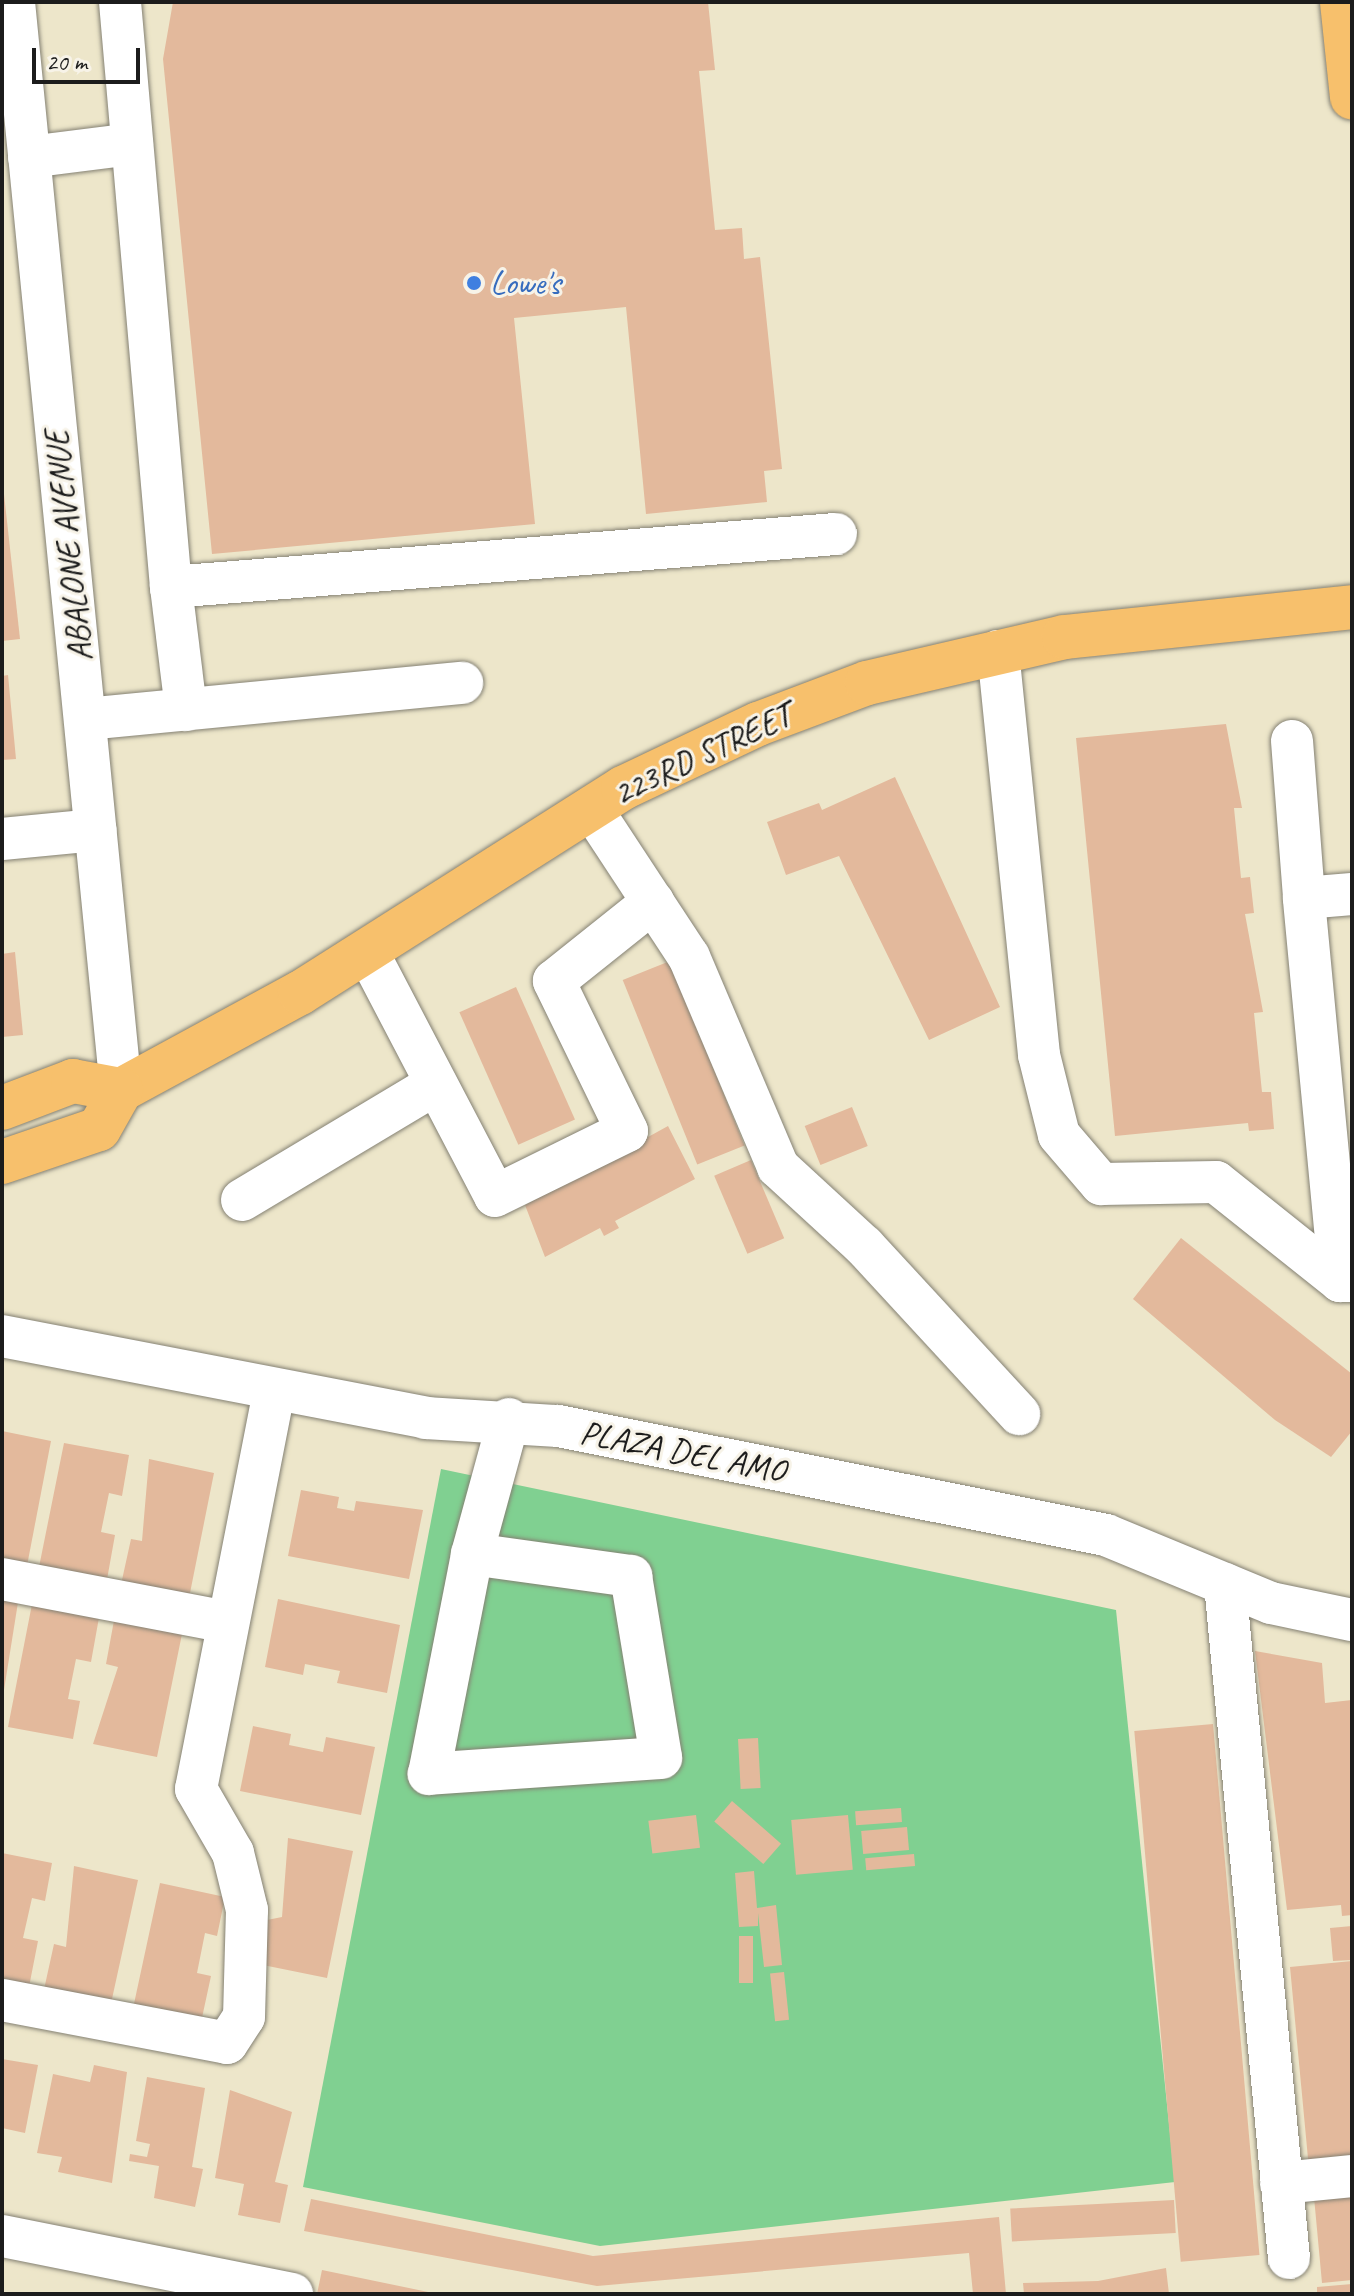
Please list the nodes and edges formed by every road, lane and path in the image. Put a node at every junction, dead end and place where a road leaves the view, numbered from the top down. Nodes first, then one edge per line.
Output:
1 (14, 2) edge
2 (120, 2) edge
3 (1342, 2) edge
4 (1352, 97) edge
5 (132, 144) junction
6 (29, 157) junction
7 (836, 534) dead end
8 (171, 587) junction
9 (1352, 607) edge
10 (998, 651) junction
11 (462, 683) dead end
12 (186, 710) junction
13 (86, 719) junction
14 (1292, 741) dead end
15 (591, 808) junction
16 (96, 830) junction
17 (2, 839) edge
18 (1352, 894) edge
19 (1304, 898) junction
20 (653, 902) junction
21 (367, 951) junction
22 (436, 1084) junction
23 (121, 1090) junction
24 (2, 1108) edge
25 (2, 1162) edge
26 (242, 1200) dead end
27 (1346, 1281) edge
28 (2, 1336) edge
29 (274, 1390) junction
30 (1019, 1414) dead end
31 (509, 1419) junction
32 (472, 1554) junction
33 (2, 1579) edge
34 (1225, 1584) junction
35 (1352, 1620) edge
36 (228, 1622) junction
37 (2, 2000) edge
38 (1352, 2176) edge
39 (1281, 2183) junction
40 (2, 2236) edge
41 (1289, 2258) dead end
42 (292, 2294) edge

1 - 6 street, ABALONE AVENUE
2 - 5 street
3 - 4 main road
5 - 6 street
5 - 8 street
6 - 13 street, ABALONE AVENUE
7 - 8 street
8 - 12 street
9 - 10 main road, 223RD STREET
10 - 15 main road, 223RD STREET
10 - 27 street
11 - 12 street
12 - 13 street
13 - 16 street, ABALONE AVENUE
14 - 19 street
15 - 20 street
15 - 21 main road, 223RD STREET
16 - 17 street
16 - 23 street, ABALONE AVENUE
18 - 19 street
19 - 27 street
20 - 22 street
20 - 30 street
21 - 22 street
21 - 23 main road, 223RD STREET
22 - 26 street
23 - 24 main road
23 - 25 main road
28 - 29 street, PLAZA DEL AMO
29 - 31 street, PLAZA DEL AMO
29 - 36 street
31 - 32 street
31 - 34 street, PLAZA DEL AMO
32 - 32 street
33 - 36 street
34 - 35 street, PLAZA DEL AMO
34 - 39 street
36 - 37 street
38 - 39 street
39 - 41 street
40 - 42 street

